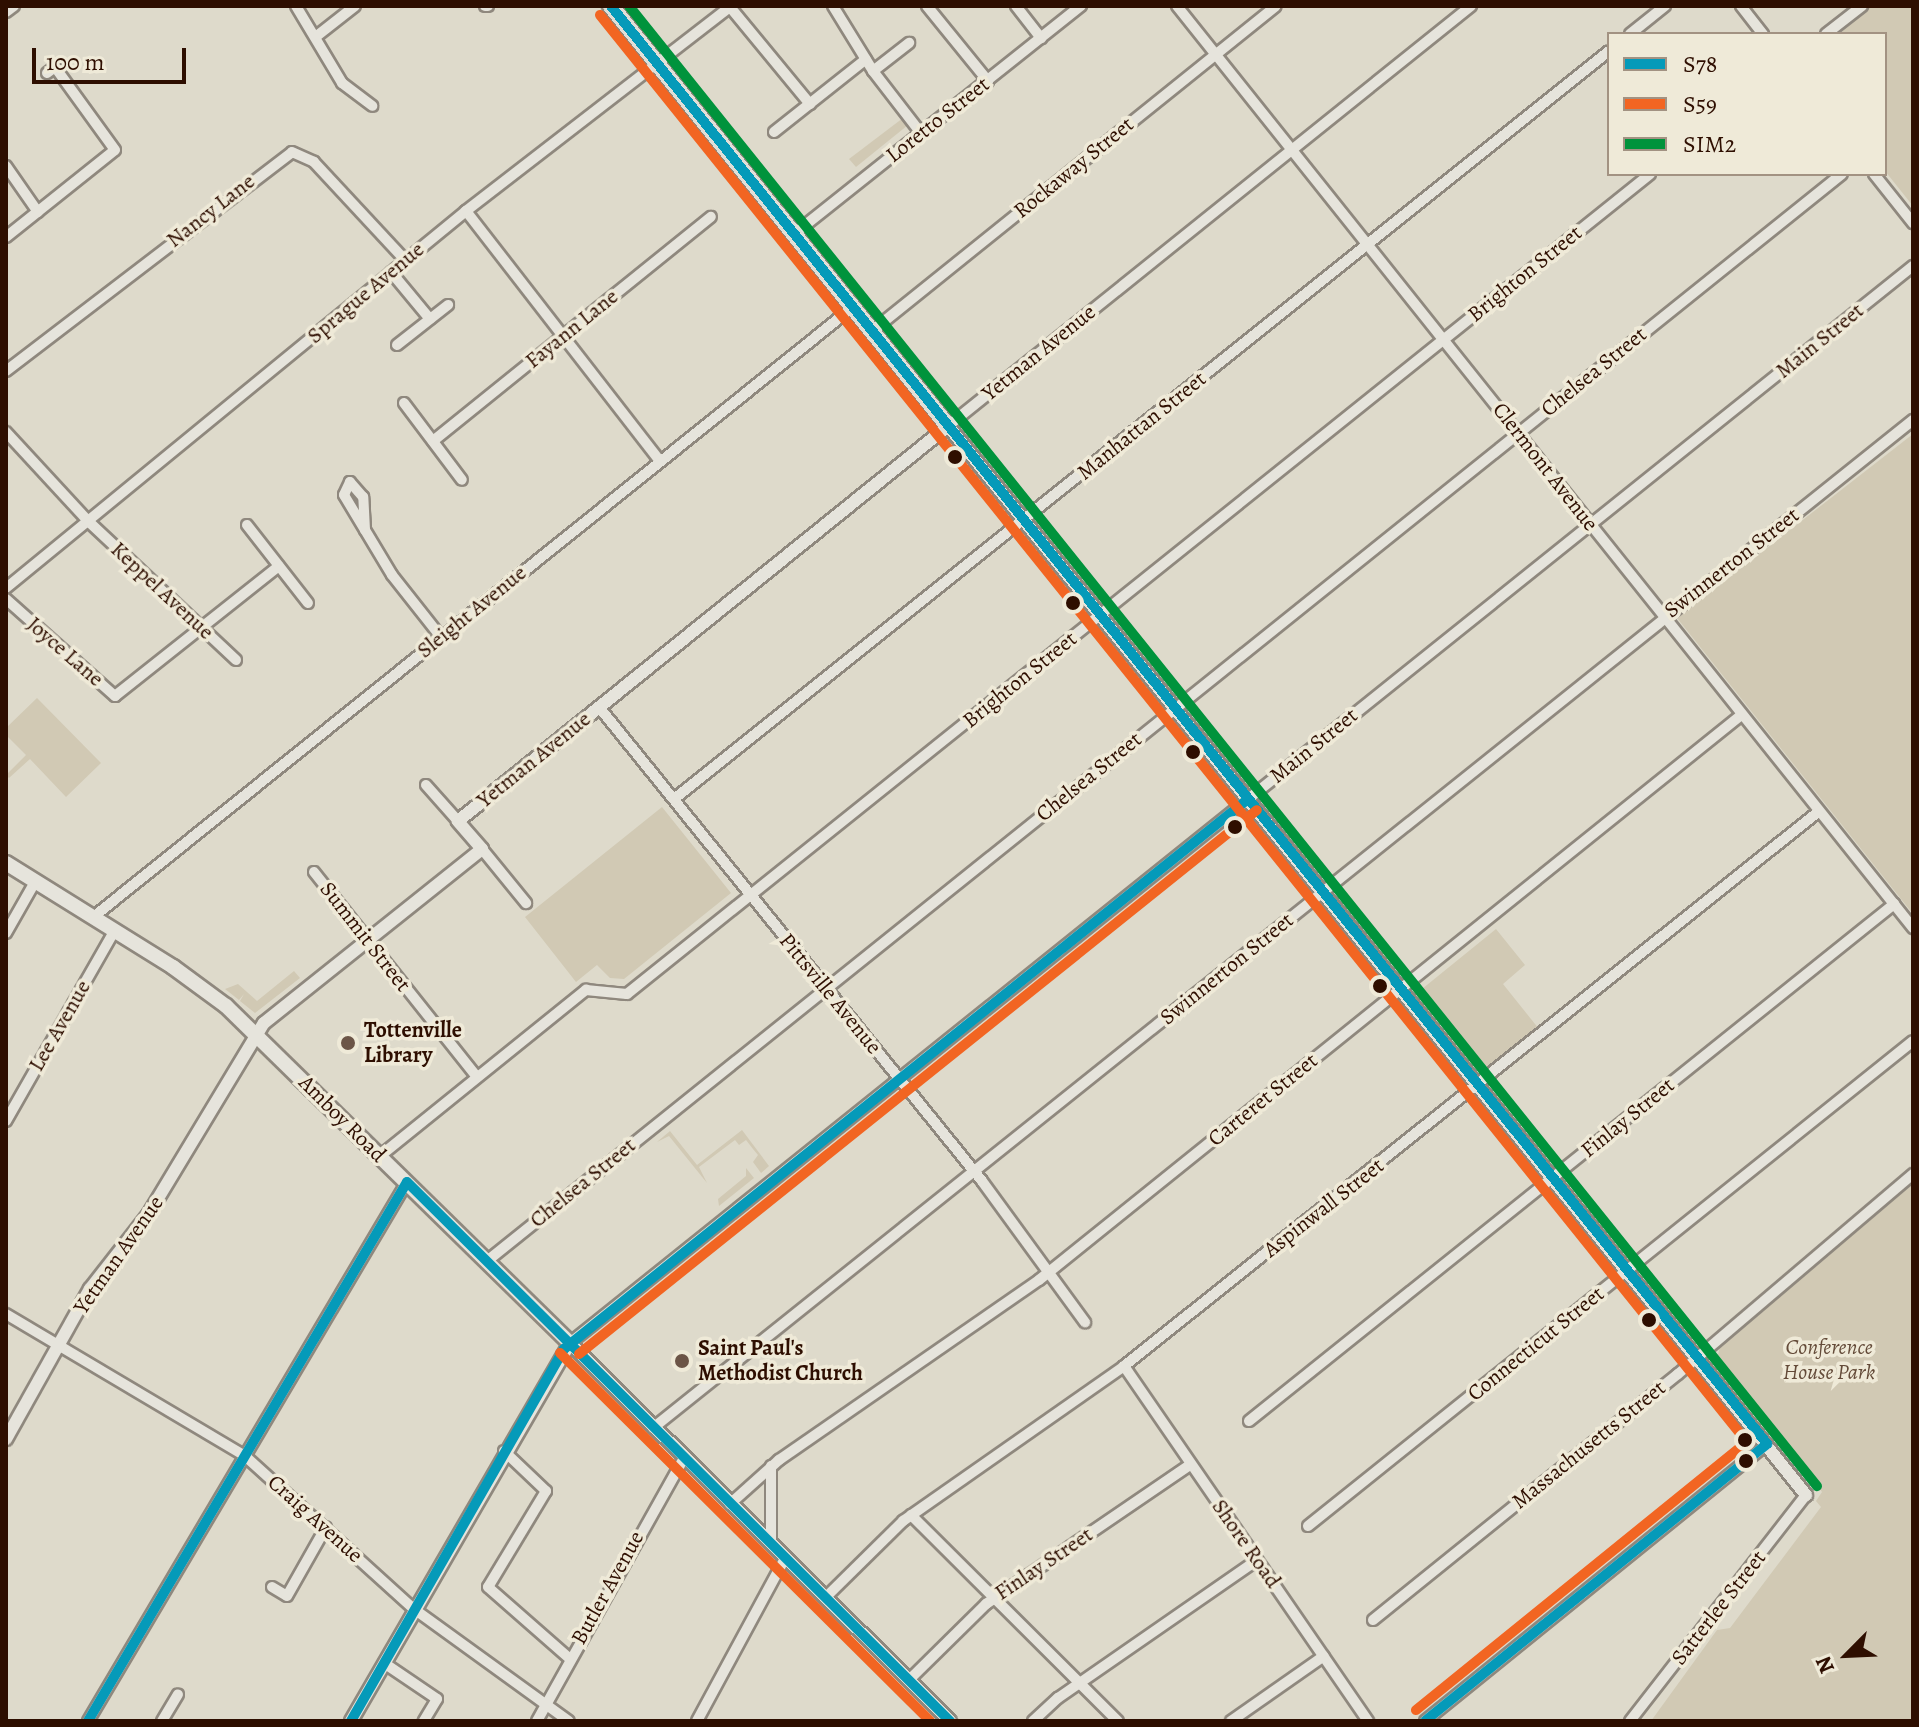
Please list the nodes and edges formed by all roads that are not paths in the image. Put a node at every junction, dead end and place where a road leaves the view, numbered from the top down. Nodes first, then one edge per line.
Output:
1 (14, 6) edge
2 (296, 6) edge
3 (355, 6) edge
4 (611, 6) edge
5 (833, 6) edge
6 (927, 6) edge
7 (1016, 6) edge
8 (1081, 6) edge
9 (1177, 6) edge
10 (1276, 6) edge
11 (1471, 6) edge
12 (1665, 6) edge
13 (1741, 6) edge
14 (1862, 6) edge
15 (730, 7) edge
16 (6, 12) edge
17 (1632, 32) edge
18 (1761, 32) edge
19 (1829, 32) edge
20 (318, 35) junction
21 (1041, 38) junction
22 (909, 43) dead end
23 (1607, 53) edge
24 (1216, 55) junction
25 (866, 59) junction
26 (657, 62) junction
27 (873, 71) junction
28 (47, 73) dead end
29 (988, 81) junction
30 (810, 104) junction
31 (372, 106) dead end
32 (774, 132) dead end
33 (921, 133) junction
34 (1292, 150) junction
35 (6, 166) edge
36 (1648, 176) edge
37 (1839, 176) edge
38 (1876, 176) edge
39 (466, 211) junction
40 (38, 212) junction
41 (711, 217) dead end
42 (1913, 223) edge
43 (794, 234) junction
44 (6, 237) edge
45 (1368, 245) junction
46 (405, 260) junction
47 (1913, 266) edge
48 (391, 272) junction
49 (448, 305) dead end
50 (853, 307) junction
51 (430, 319) junction
52 (872, 331) junction
53 (563, 336) junction
54 (1444, 340) junction
55 (397, 345) dead end
56 (6, 371) edge
57 (404, 403) dead end
58 (1913, 420) edge
59 (948, 426) junction
60 (1519, 432) junction
61 (8, 436) edge
62 (433, 441) junction
63 (660, 461) junction
64 (462, 480) dead end
65 (1023, 520) junction
66 (88, 521) junction
67 (1591, 524) junction
68 (247, 525) dead end
69 (365, 530) dead end
70 (279, 566) junction
71 (6, 588) edge
72 (6, 599) edge
73 (308, 603) dead end
74 (1100, 616) junction
75 (1663, 617) junction
76 (199, 628) junction
77 (441, 637) junction
78 (236, 660) dead end
79 (599, 707) junction
80 (1174, 708) junction
81 (1740, 716) junction
82 (426, 785) dead end
83 (674, 799) junction
84 (1248, 799) junction
85 (1818, 812) junction
86 (458, 821) junction
87 (482, 849) junction
88 (6, 863) edge
89 (314, 872) dead end
90 (35, 882) junction
91 (1322, 892) junction
92 (750, 895) junction
93 (526, 903) dead end
94 (1894, 904) junction
95 (92, 918) junction
96 (1913, 928) edge
97 (114, 932) junction
98 (6, 933) edge
99 (367, 940) junction
100 (825, 988) junction
101 (1401, 990) junction
102 (256, 1035) junction
103 (1913, 1041) edge
104 (477, 1077) junction
105 (899, 1079) junction
106 (1478, 1086) junction
107 (6, 1121) edge
108 (380, 1156) junction
109 (975, 1171) junction
110 (1913, 1174) edge
111 (1552, 1178) junction
112 (407, 1182) junction
113 (487, 1261) junction
114 (1050, 1270) junction
115 (1627, 1271) junction
116 (6, 1314) edge
117 (1085, 1322) dead end
118 (570, 1343) junction
119 (60, 1345) junction
120 (1695, 1357) junction
121 (1124, 1366) junction
122 (1249, 1421) dead end
123 (653, 1428) junction
124 (6, 1439) edge
125 (1767, 1444) junction
126 (504, 1451) junction
127 (245, 1456) junction
128 (684, 1458) junction
129 (1191, 1464) junction
130 (771, 1466) junction
131 (1806, 1495) joint
132 (730, 1504) junction
133 (911, 1515) junction
134 (1308, 1526) dead end
135 (326, 1527) junction
136 (771, 1544) junction
137 (785, 1558) junction
138 (1257, 1560) junction
139 (272, 1587) dead end
140 (825, 1598) junction
141 (994, 1598) junction
142 (414, 1609) junction
143 (1373, 1620) dead end
144 (1324, 1656) junction
145 (569, 1658) junction
146 (384, 1663) junction
147 (909, 1680) junction
148 (1080, 1683) junction
149 (178, 1694) dead end
150 (544, 1705) junction
151 (88, 1721) edge
152 (162, 1721) edge
153 (351, 1721) edge
154 (424, 1721) edge
155 (537, 1721) edge
156 (569, 1721) edge
157 (697, 1721) edge
158 (950, 1721) edge
159 (1033, 1721) edge
160 (1118, 1721) edge
161 (1231, 1721) edge
162 (1368, 1721) edge
163 (1425, 1721) edge
164 (1630, 1721) edge

1 - 16 street
2 - 20 street
3 - 20 street
4 - 26 main road
5 - 25 street
6 - 29 street
7 - 21 street
8 - 21 street, Loretto Street
9 - 24 street, Clermont Avenue
10 - 24 street, Rockaway Street
11 - 34 street, Yetman Avenue
12 - 17 street
13 - 18 street
14 - 19 street
15 - 26 street, Sprague Avenue
15 - 30 street
20 - 31 street
21 - 29 street, Loretto Street
22 - 27 street
23 - 45 street, Manhattan Street
24 - 34 street, Clermont Avenue
24 - 52 street, Rockaway Street
25 - 27 street
25 - 30 street
26 - 39 street, Sprague Avenue
26 - 43 main road
27 - 33 street
28 - 40 street
29 - 33 street, Loretto Street
30 - 32 street
33 - 43 street, Loretto Street
34 - 45 street, Clermont Avenue
34 - 59 street, Yetman Avenue
35 - 40 street
36 - 54 street, Brighton Street
37 - 60 street, Chelsea Street
38 - 42 street
39 - 46 street, Sprague Avenue
39 - 53 street
40 - 44 street
41 - 53 street, Fayann Lane
43 - 50 main road
45 - 54 street, Clermont Avenue
45 - 65 street, Manhattan Street
46 - 48 street, Sprague Avenue
46 - 56 street, Nancy Lane
47 - 67 street, Main Street
48 - 51 street
48 - 66 street, Sprague Avenue
49 - 51 street
50 - 52 main road
50 - 63 street, Sleight Avenue
51 - 55 street
52 - 59 main road
53 - 62 street, Fayann Lane
53 - 63 street
54 - 60 street, Clermont Avenue
54 - 74 street, Brighton Street
57 - 62 street
58 - 75 street, Swinnerton Street
59 - 65 street
59 - 79 street, Yetman Avenue
60 - 67 street, Clermont Avenue
60 - 80 street, Chelsea Street
61 - 66 street, Keppel Avenue
62 - 64 street
63 - 77 street, Sleight Avenue
65 - 74 street
65 - 83 street, Manhattan Street
66 - 71 street, Sprague Avenue
66 - 76 street, Keppel Avenue
67 - 75 street, Clermont Avenue
67 - 84 street, Main Street
68 - 70 street
69 - 77 street
70 - 73 street
70 - 76 street
72 - 76 street, Joyce Lane
74 - 80 street
74 - 92 street, Brighton Street
75 - 81 street, Clermont Avenue
75 - 91 street, Swinnerton Street
76 - 78 street, Keppel Avenue
77 - 95 street, Sleight Avenue
79 - 83 street, Pittsville Avenue
79 - 86 street, Yetman Avenue
80 - 84 street
80 - 100 street, Chelsea Street
81 - 85 street, Clermont Avenue
81 - 101 street, Carteret Street
82 - 86 street
83 - 92 street, Pittsville Avenue
84 - 91 street
84 - 105 street, Main Street
85 - 94 street, Clermont Avenue
85 - 106 street, Aspinwall Street
86 - 87 street
87 - 93 street
87 - 99 street, Yetman Avenue
88 - 90 main road, Amboy Road
89 - 99 street, Summit Street
90 - 95 main road, Amboy Road
90 - 98 street
91 - 101 street
91 - 109 street, Swinnerton Street
92 - 100 street, Pittsville Avenue
92 - 104 street, Brighton Street
94 - 96 street, Clermont Avenue
94 - 111 street, Finlay Street
95 - 97 main road, Amboy Road
97 - 102 main road, Amboy Road
97 - 107 street, Lee Avenue
99 - 102 street, Yetman Avenue
99 - 104 street, Summit Street
100 - 105 street, Pittsville Avenue
100 - 113 street, Chelsea Street
101 - 106 street
101 - 114 street, Carteret Street
102 - 108 main road, Amboy Road
102 - 119 street, Yetman Avenue
103 - 115 street, Connecticut Street
104 - 108 street, Brighton Street
105 - 109 street, Pittsville Avenue
105 - 118 street, Main Street
106 - 111 street
106 - 121 street, Aspinwall Street
108 - 112 main road, Amboy Road
109 - 114 street, Pittsville Avenue
109 - 123 street, Swinnerton Street
110 - 120 street, Massachusetts Street
111 - 115 street
111 - 122 street, Finlay Street
112 - 113 main road, Amboy Road
112 - 127 street
113 - 118 main road, Amboy Road
114 - 117 street, Pittsville Avenue
114 - 130 street, Carteret Street
115 - 120 street
115 - 134 street, Connecticut Street
116 - 119 street, Craig Avenue
118 - 123 street, Amboy Road
118 - 126 street, Main Street
119 - 124 street, Yetman Avenue
119 - 127 street, Craig Avenue
120 - 125 street
120 - 143 street, Massachusetts Street
121 - 129 street, Shore Road
121 - 133 street, Aspinwall Street
123 - 128 street, Amboy Road
125 - 131 street
125 - 163 street
126 - 142 street, Main Street
126 - 145 street
127 - 135 street, Craig Avenue
127 - 151 street
128 - 132 street, Amboy Road
128 - 145 street, Butler Avenue
129 - 138 street, Shore Road
129 - 141 street, Finlay Street
130 - 132 street, Carteret Street
130 - 136 street
131 - 164 street, Satterlee Street
132 - 136 street, Amboy Road
133 - 140 street, Aspinwall Street
133 - 141 street
135 - 139 street
135 - 142 street, Craig Avenue
136 - 137 street, Amboy Road
137 - 140 street, Amboy Road
137 - 157 street
138 - 144 street, Shore Road
138 - 148 street
140 - 147 street, Amboy Road
141 - 147 street, Finlay Street
141 - 148 street
142 - 146 street, Main Street
142 - 150 street, Craig Avenue
144 - 161 street
144 - 162 street, Shore Road
145 - 150 street, Butler Avenue
146 - 153 street, Main Street
146 - 154 street
147 - 158 street, Amboy Road
148 - 159 street
148 - 160 street
149 - 152 street
150 - 155 street, Butler Avenue
150 - 156 street, Craig Avenue

